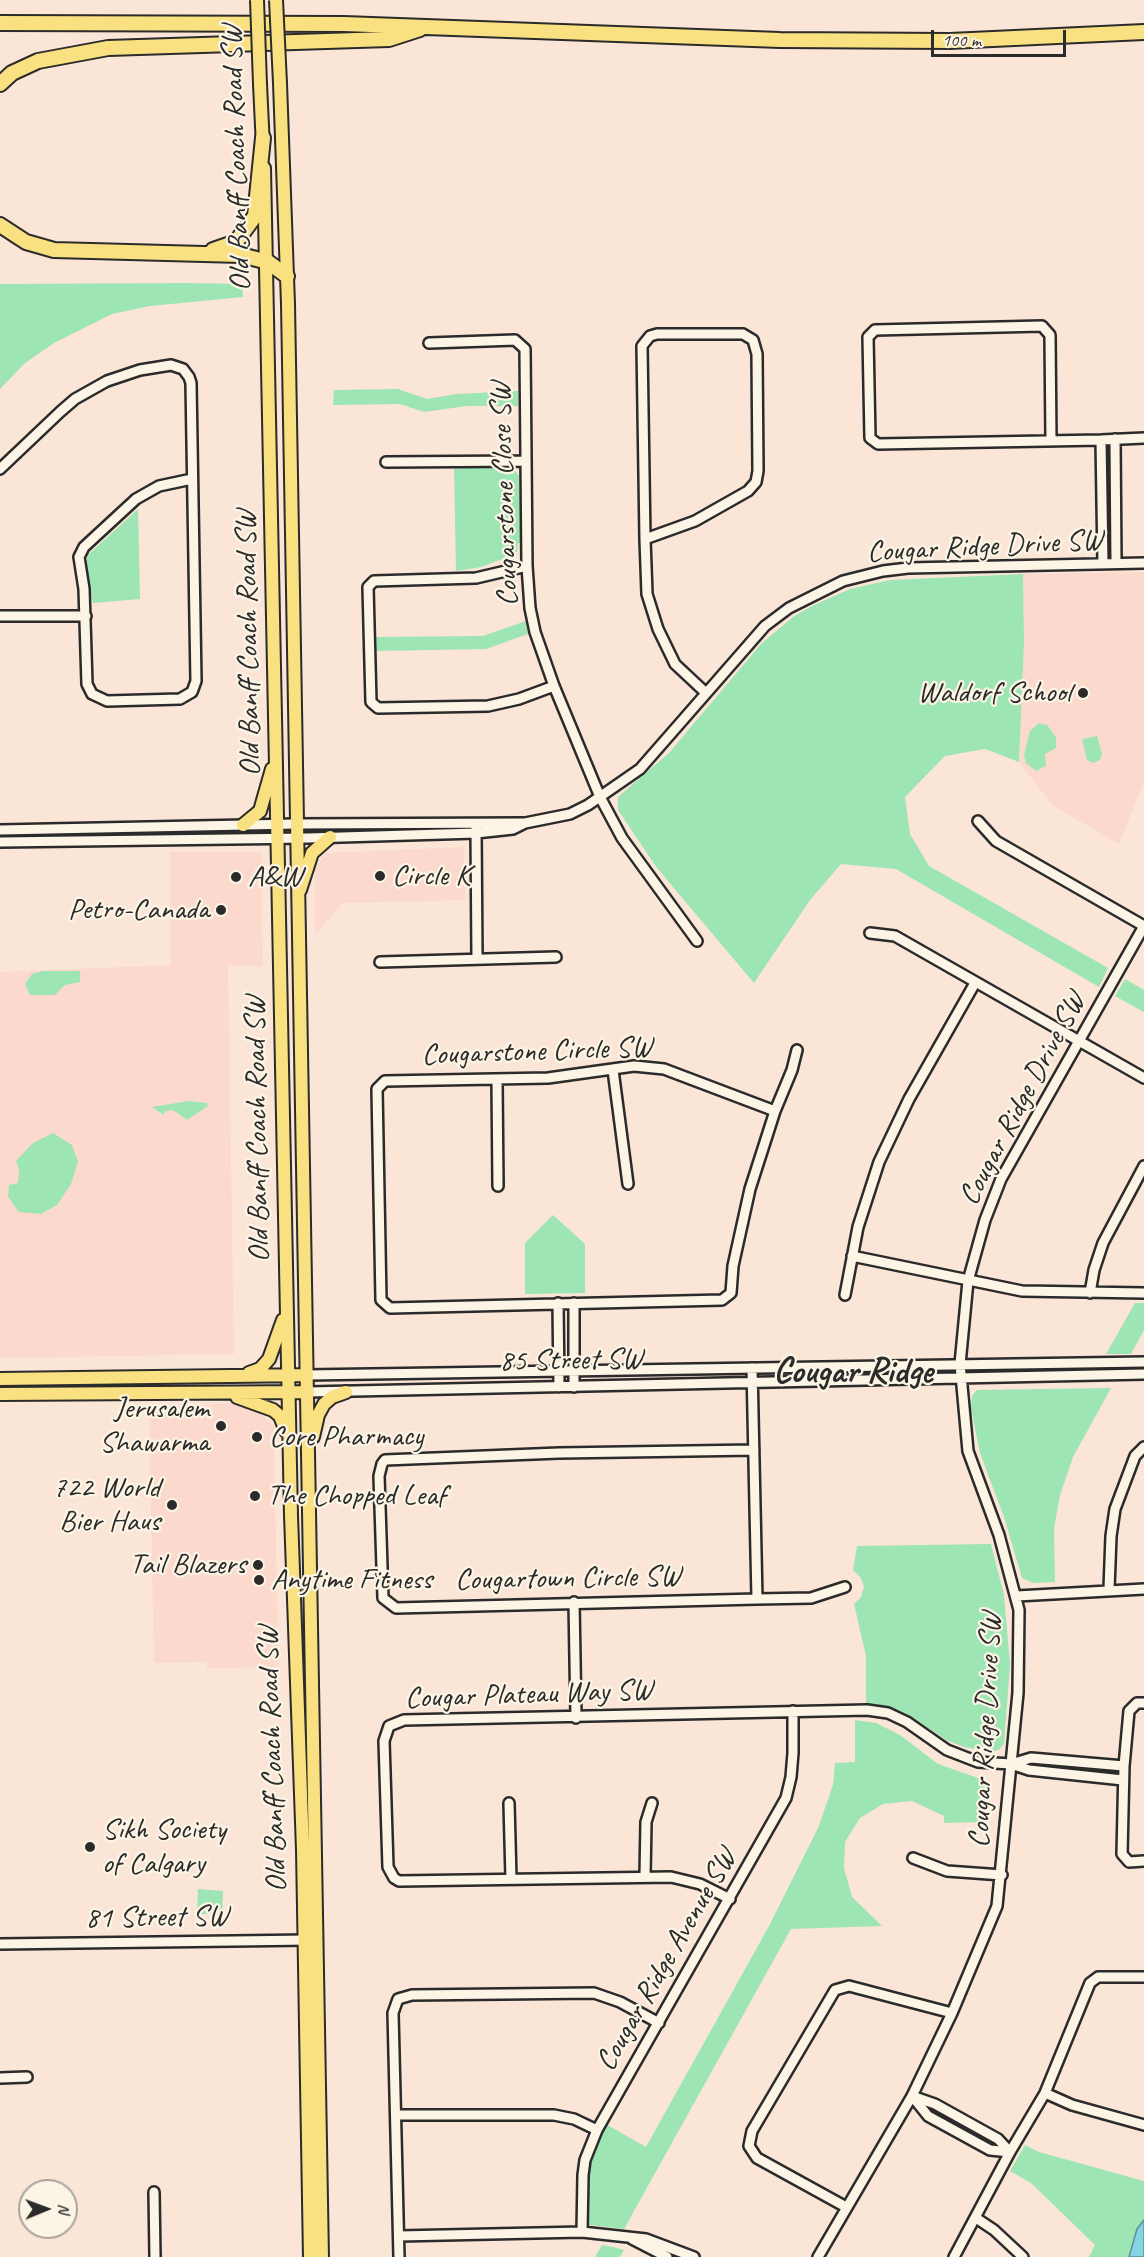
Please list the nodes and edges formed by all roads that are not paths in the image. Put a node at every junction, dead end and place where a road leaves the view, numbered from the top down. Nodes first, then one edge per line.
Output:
1 (257, 0) edge
2 (276, 0) edge
3 (0, 24) edge
4 (429, 26) junction
5 (1144, 32) edge
6 (0, 84) edge
7 (263, 138) junction
8 (0, 225) edge
9 (205, 252) junction
10 (268, 262) junction
11 (287, 276) junction
12 (429, 343) dead end
13 (1144, 438) edge
14 (1115, 439) junction
15 (1101, 440) junction
16 (1051, 441) junction
17 (526, 460) junction
18 (386, 462) dead end
19 (1, 466) edge
20 (192, 479) junction
21 (645, 539) junction
22 (1116, 563) junction
23 (1144, 563) edge
24 (1103, 564) junction
25 (526, 566) junction
26 (0, 616) edge
27 (86, 616) junction
28 (554, 686) junction
29 (706, 693) junction
30 (277, 744) junction
31 (600, 797) junction
32 (978, 821) dead end
33 (409, 822) junction
34 (476, 822) junction
35 (525, 823) junction
36 (278, 824) junction
37 (295, 824) junction
38 (243, 825) junction
39 (182, 826) junction
40 (93, 828) junction
41 (0, 830) edge
42 (476, 833) junction
43 (408, 834) junction
44 (330, 837) junction
45 (278, 838) junction
46 (295, 838) junction
47 (182, 839) junction
48 (93, 840) junction
49 (0, 842) edge
50 (297, 902) junction
51 (1144, 926) edge
52 (870, 933) dead end
53 (697, 941) dead end
54 (556, 957) dead end
55 (477, 959) junction
56 (380, 962) dead end
57 (975, 983) junction
58 (1078, 1041) junction
59 (796, 1050) dead end
60 (613, 1070) junction
61 (1144, 1078) edge
62 (497, 1080) junction
63 (775, 1111) junction
64 (1144, 1166) edge
65 (628, 1184) dead end
66 (498, 1186) dead end
67 (852, 1256) junction
68 (968, 1281) junction
69 (287, 1291) junction
70 (1090, 1293) junction
71 (1144, 1293) edge
72 (845, 1295) dead end
73 (558, 1303) junction
74 (574, 1303) junction
75 (1144, 1362) edge
76 (960, 1364) junction
77 (752, 1368) junction
78 (558, 1370) junction
79 (574, 1370) junction
80 (1144, 1374) edge
81 (239, 1375) junction
82 (288, 1375) junction
83 (307, 1375) junction
84 (0, 1379) edge
85 (960, 1380) junction
86 (752, 1383) junction
87 (559, 1387) junction
88 (574, 1387) junction
89 (308, 1392) junction
90 (346, 1392) junction
91 (219, 1393) junction
92 (288, 1393) junction
93 (0, 1394) edge
94 (289, 1443) junction
95 (1144, 1447) edge
96 (754, 1450) junction
97 (307, 1476) junction
98 (845, 1587) dead end
99 (1144, 1589) edge
100 (1109, 1590) junction
101 (1017, 1596) junction
102 (757, 1599) junction
103 (574, 1602) junction
104 (1144, 1703) edge
105 (793, 1711) junction
106 (576, 1718) junction
107 (1011, 1764) junction
108 (1124, 1766) junction
109 (1124, 1780) junction
110 (509, 1803) dead end
111 (652, 1803) dead end
112 (913, 1858) dead end
113 (1144, 1861) edge
114 (1002, 1875) junction
115 (645, 1876) junction
116 (511, 1879) junction
117 (730, 1899) junction
118 (310, 1940) junction
119 (0, 1944) edge
120 (1144, 1977) edge
121 (952, 2013) junction
122 (659, 2023) junction
123 (27, 2077) dead end
124 (0, 2078) edge
125 (1045, 2093) junction
126 (912, 2096) junction
127 (396, 2115) junction
128 (1144, 2125) edge
129 (597, 2130) junction
130 (1010, 2152) junction
131 (154, 2192) dead end
132 (846, 2207) junction
133 (976, 2218) junction
134 (582, 2232) junction
135 (399, 2236) junction
136 (630, 2238) junction
137 (155, 2257) edge
138 (310, 2257) edge
139 (322, 2257) edge
140 (399, 2257) edge
141 (667, 2257) edge
142 (694, 2257) edge
143 (819, 2257) edge
144 (954, 2257) edge
145 (1023, 2257) edge

1 - 7 main road, Old Banff Coach Road SW, bridge
2 - 11 main road, Old Banff Coach Road SW, bridge
3 - 4 highway
4 - 5 highway
4 - 6 highway
7 - 9 highway
7 - 10 main road, Old Banff Coach Road SW
8 - 9 highway
9 - 10 highway
10 - 11 highway
10 - 30 main road, Old Banff Coach Road SW
11 - 37 main road, Old Banff Coach Road SW
12 - 17 street, Cougarstone Close SW
13 - 14 street
14 - 15 street
14 - 22 street
15 - 16 street
15 - 24 street
16 - 16 street
17 - 18 street
17 - 25 street, Cougarstone Close SW
19 - 20 street
20 - 27 street
20 - 27 street
21 - 21 street
21 - 29 street
22 - 23 street, Cougar Ridge Drive SW
22 - 24 street, Cougar Ridge Drive SW
24 - 29 street, Cougar Ridge Drive SW
25 - 28 street, Cougarstone Close SW
25 - 28 street
26 - 27 street
28 - 31 street, Cougarstone Close SW
29 - 31 street, Cougar Ridge Drive SW
30 - 36 main road, Old Banff Coach Road SW
30 - 38 main road
31 - 35 street, Cougar Ridge Drive SW
31 - 53 street, Cougarstone Close SW
32 - 51 street
33 - 34 street, Cougar Ridge Drive SW
33 - 37 street, Cougar Ridge Drive SW
33 - 43 street
34 - 35 street, Cougar Ridge Drive SW
34 - 42 street
35 - 42 street, Cougar Ridge Drive SW
36 - 37 street, Cougar Ridge Drive SW
36 - 38 street, Cougar Ridge Drive SW
36 - 45 main road, Old Banff Coach Road SW
37 - 46 main road, Old Banff Coach Road SW
38 - 39 street, Cougar Ridge Drive SW
39 - 40 street, Cougar Ridge Drive SW
39 - 47 street
40 - 41 street, Cougar Ridge Drive SW
40 - 48 street
42 - 43 street, Cougar Ridge Drive SW
42 - 55 street
43 - 44 street, Cougar Ridge Drive SW
44 - 46 street, Cougar Ridge Drive SW
44 - 50 main road
45 - 46 street, Cougar Ridge Drive SW
45 - 47 street, Cougar Ridge Drive SW
45 - 69 main road, Old Banff Coach Road SW
46 - 50 main road, Old Banff Coach Road SW
47 - 48 street, Cougar Ridge Drive SW
48 - 49 street, Cougar Ridge Drive SW
50 - 83 main road, Old Banff Coach Road SW
51 - 58 street, Cougar Ridge Drive SW
52 - 57 street
54 - 55 street
55 - 56 street
57 - 58 street
57 - 67 street
58 - 61 street
58 - 68 street, Cougar Ridge Drive SW
59 - 63 street
60 - 62 street, Cougarstone Circle SW
60 - 63 street, Cougarstone Circle SW
60 - 65 street
62 - 66 street
62 - 73 street, Cougarstone Circle SW
63 - 74 street, Cougarstone Circle SW
64 - 70 street
67 - 68 street
67 - 72 street
68 - 70 street
68 - 76 street, Cougar Ridge Drive SW
69 - 81 main road
69 - 82 main road, Old Banff Coach Road SW
70 - 71 street
73 - 74 street, Cougarstone Circle SW
73 - 78 street
74 - 79 street
75 - 76 street, 85 Street SW
76 - 77 street, 85 Street SW
76 - 85 street, Cougar Ridge Drive SW
77 - 79 street, 85 Street SW
77 - 86 street
78 - 79 street, 85 Street SW
78 - 83 street, 85 Street SW
78 - 87 street
79 - 88 street
80 - 85 street, 85 Street SW
81 - 82 main road, 85 Street SW
81 - 84 main road, 85 Street SW
82 - 83 main road, 85 Street SW
82 - 92 main road, Old Banff Coach Road SW
83 - 89 main road, Old Banff Coach Road SW
85 - 86 street, 85 Street SW
85 - 101 street, Cougar Ridge Drive SW
86 - 88 street, 85 Street SW
86 - 96 street
87 - 88 street, 85 Street SW
87 - 90 street, 85 Street SW
89 - 90 street, 85 Street SW
89 - 92 main road, 85 Street SW
89 - 97 main road, Old Banff Coach Road SW
90 - 97 main road
91 - 92 main road, 85 Street SW
91 - 93 main road, 85 Street SW
91 - 94 main road
92 - 94 main road, Old Banff Coach Road SW
94 - 118 main road, Old Banff Coach Road SW
95 - 100 street
96 - 102 street
96 - 103 street, Cougartown Circle SW
97 - 118 main road, Old Banff Coach Road SW
98 - 102 street, Cougartown Circle SW
99 - 100 street
100 - 101 street
101 - 107 street, Cougar Ridge Drive SW
102 - 103 street, Cougartown Circle SW
103 - 106 street
104 - 108 street
105 - 106 street, Cougar Plateau Way SW
105 - 107 street, Cougar Plateau Way SW
105 - 117 street, Cougar Ridge Avenue SW
106 - 116 street, Cougar Plateau Way SW
107 - 108 street
107 - 109 street
107 - 114 street, Cougar Ridge Drive SW
108 - 109 street
109 - 113 street
110 - 116 street
111 - 115 street
112 - 114 street
114 - 121 street, Cougar Ridge Drive SW
115 - 116 street, Cougar Plateau Way SW
115 - 117 street, Cougar Plateau Way SW
117 - 122 street, Cougar Ridge Avenue SW
118 - 119 street, 81 Street SW
118 - 138 main road, Old Banff Coach Road SW
118 - 139 main road, Old Banff Coach Road SW
120 - 125 street
121 - 126 street, Cougar Ridge Drive SW
121 - 132 street
122 - 127 street
122 - 129 street, Cougar Ridge Avenue SW
123 - 124 street
125 - 128 street
125 - 130 street
126 - 130 street
126 - 130 street
126 - 132 street, Cougar Ridge Drive SW
127 - 129 street
127 - 135 street
129 - 134 street, Cougar Ridge Avenue SW
130 - 133 street
131 - 137 street
132 - 143 street, Cougar Ridge Drive SW
133 - 144 street
133 - 145 street
134 - 135 street
134 - 136 street
135 - 140 street
136 - 141 street
136 - 142 street

